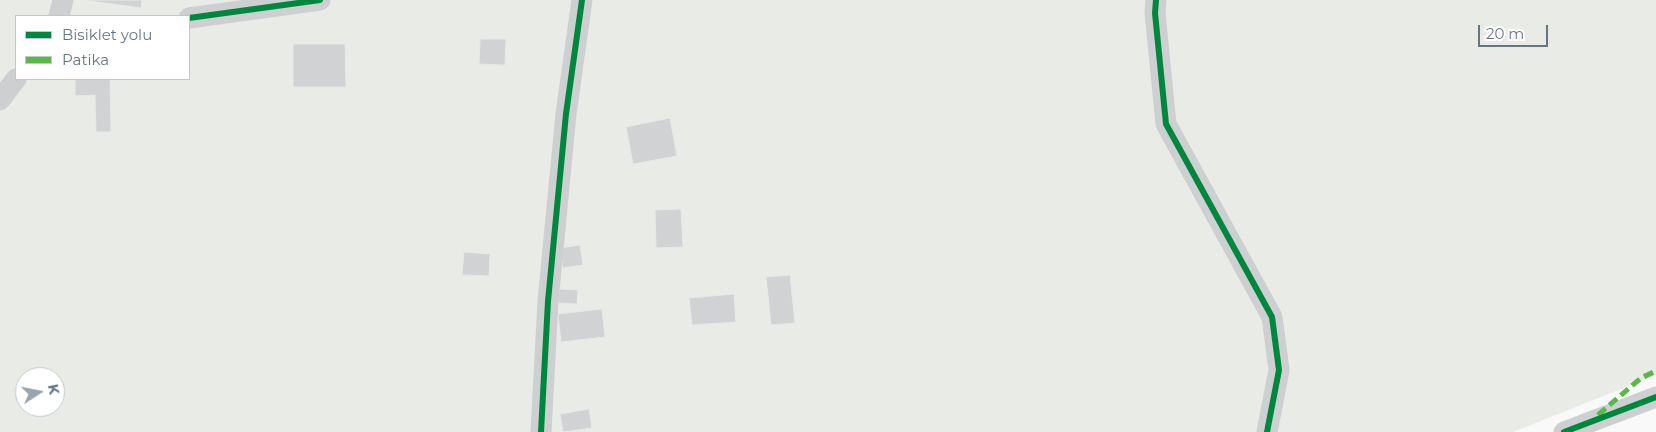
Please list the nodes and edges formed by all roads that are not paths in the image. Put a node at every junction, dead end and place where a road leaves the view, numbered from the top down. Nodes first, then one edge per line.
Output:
1 (63, 0) edge
2 (320, 0) edge
3 (582, 0) edge
4 (1156, 0) edge
5 (59, 15) edge
6 (190, 18) edge
7 (15, 80) edge
8 (0, 100) edge
9 (1656, 397) edge
10 (541, 432) edge
11 (1267, 432) edge
12 (1564, 432) edge

1 - 5 street
2 - 6 street
3 - 10 street
4 - 11 street
7 - 8 street
9 - 12 street

